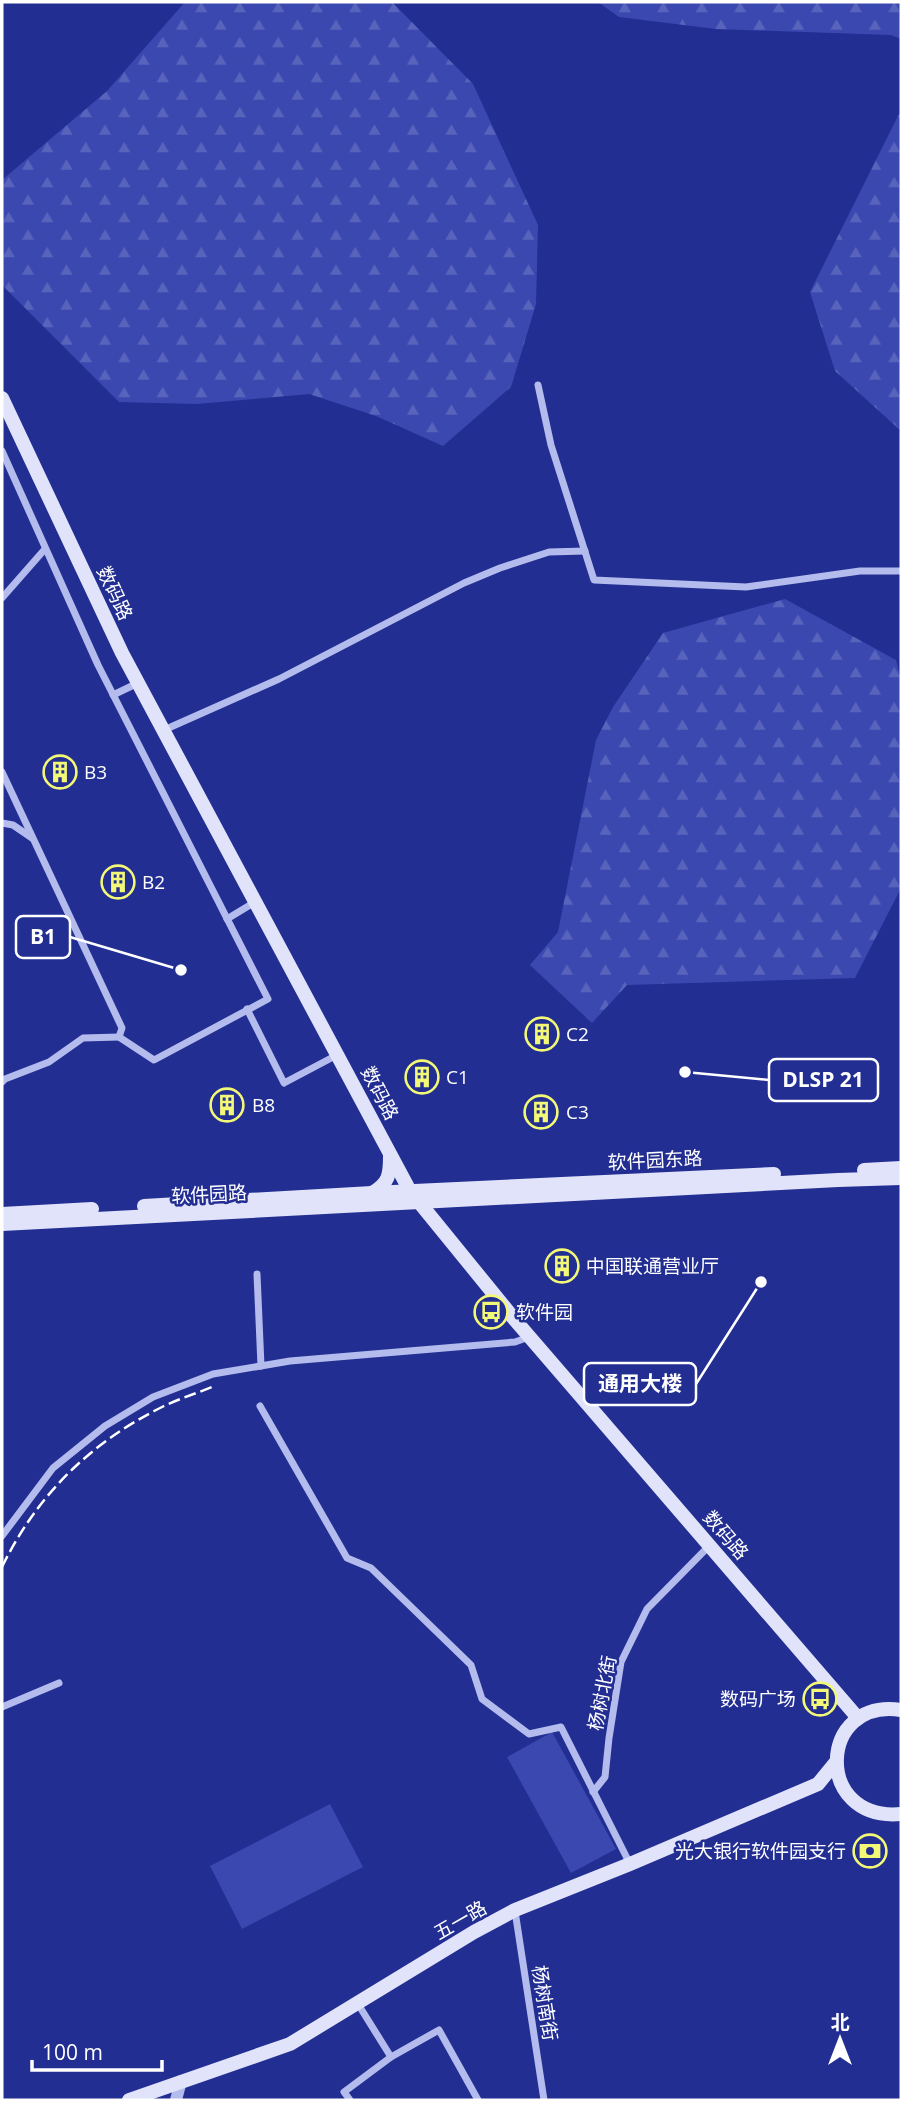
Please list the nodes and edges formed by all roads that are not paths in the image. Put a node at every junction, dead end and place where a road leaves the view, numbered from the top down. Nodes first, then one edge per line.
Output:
1 (538, 385) dead end
2 (2, 398) edge
3 (2, 451) edge
4 (45, 549) junction
5 (585, 551) junction
6 (901, 571) edge
7 (2, 598) edge
8 (138, 683) junction
9 (113, 695) junction
10 (163, 730) junction
11 (2, 772) edge
12 (2, 823) edge
13 (33, 838) junction
14 (255, 902) junction
15 (227, 919) junction
16 (247, 1009) junction
17 (119, 1037) junction
18 (337, 1055) junction
19 (2, 1082) edge
20 (390, 1154) junction
21 (901, 1168) edge
22 (901, 1178) edge
23 (372, 1193) junction
24 (414, 1197) junction
25 (448, 1201) junction
26 (2, 1214) edge
27 (2, 1224) edge
28 (440, 1229) junction
29 (257, 1274) dead end
30 (530, 1336) junction
31 (261, 1366) junction
32 (260, 1406) dead end
33 (2, 1536) edge
34 (709, 1545) junction
35 (59, 1683) dead end
36 (2, 1707) edge
37 (901, 1710) edge
38 (858, 1718) junction
39 (836, 1762) junction
40 (818, 1784) junction
41 (845, 1791) junction
42 (593, 1792) junction
43 (901, 1815) edge
44 (630, 1864) junction
45 (515, 1910) junction
46 (358, 2004) junction
47 (391, 2057) junction
48 (181, 2081) junction
49 (128, 2100) edge
50 (176, 2100) edge
51 (350, 2100) edge
52 (478, 2100) edge
53 (544, 2100) edge

1 - 5 street
2 - 8 main road, 数码路
3 - 4 street
4 - 7 street
4 - 9 street
5 - 6 street
5 - 10 street
8 - 9 street
8 - 10 main road, 数码路
9 - 15 street
10 - 14 main road, 数码路
11 - 13 street
12 - 13 street
13 - 17 street
14 - 15 street
14 - 18 main road, 数码路
15 - 16 street
16 - 17 street
16 - 18 street
17 - 19 street
18 - 20 main road, 数码路
20 - 23 main road
20 - 24 main road, 数码路
21 - 24 main road, 软件园东路
22 - 25 main road, 软件园东路
23 - 24 main road, 软件园路
23 - 26 main road, 软件园路
24 - 25 main road, 软件园东路
24 - 27 main road, 软件园路
24 - 28 main road, 数码路
25 - 28 main road
28 - 30 main road, 数码路
29 - 31 street
30 - 31 street
30 - 34 main road, 数码路
31 - 33 street
32 - 42 street
34 - 38 main road, 数码路
34 - 42 street, 杨树北街
35 - 36 street
37 - 38 main road
38 - 39 main road
39 - 40 main road
39 - 41 main road
40 - 41 main road
40 - 44 main road, 五一路
41 - 43 main road
42 - 44 street
44 - 45 main road, 五一路
45 - 46 main road, 五一路
45 - 53 street, 杨树南街
46 - 47 street
46 - 48 main road, 五一路
47 - 51 street
47 - 52 street
48 - 49 main road, 五一路
48 - 50 street

